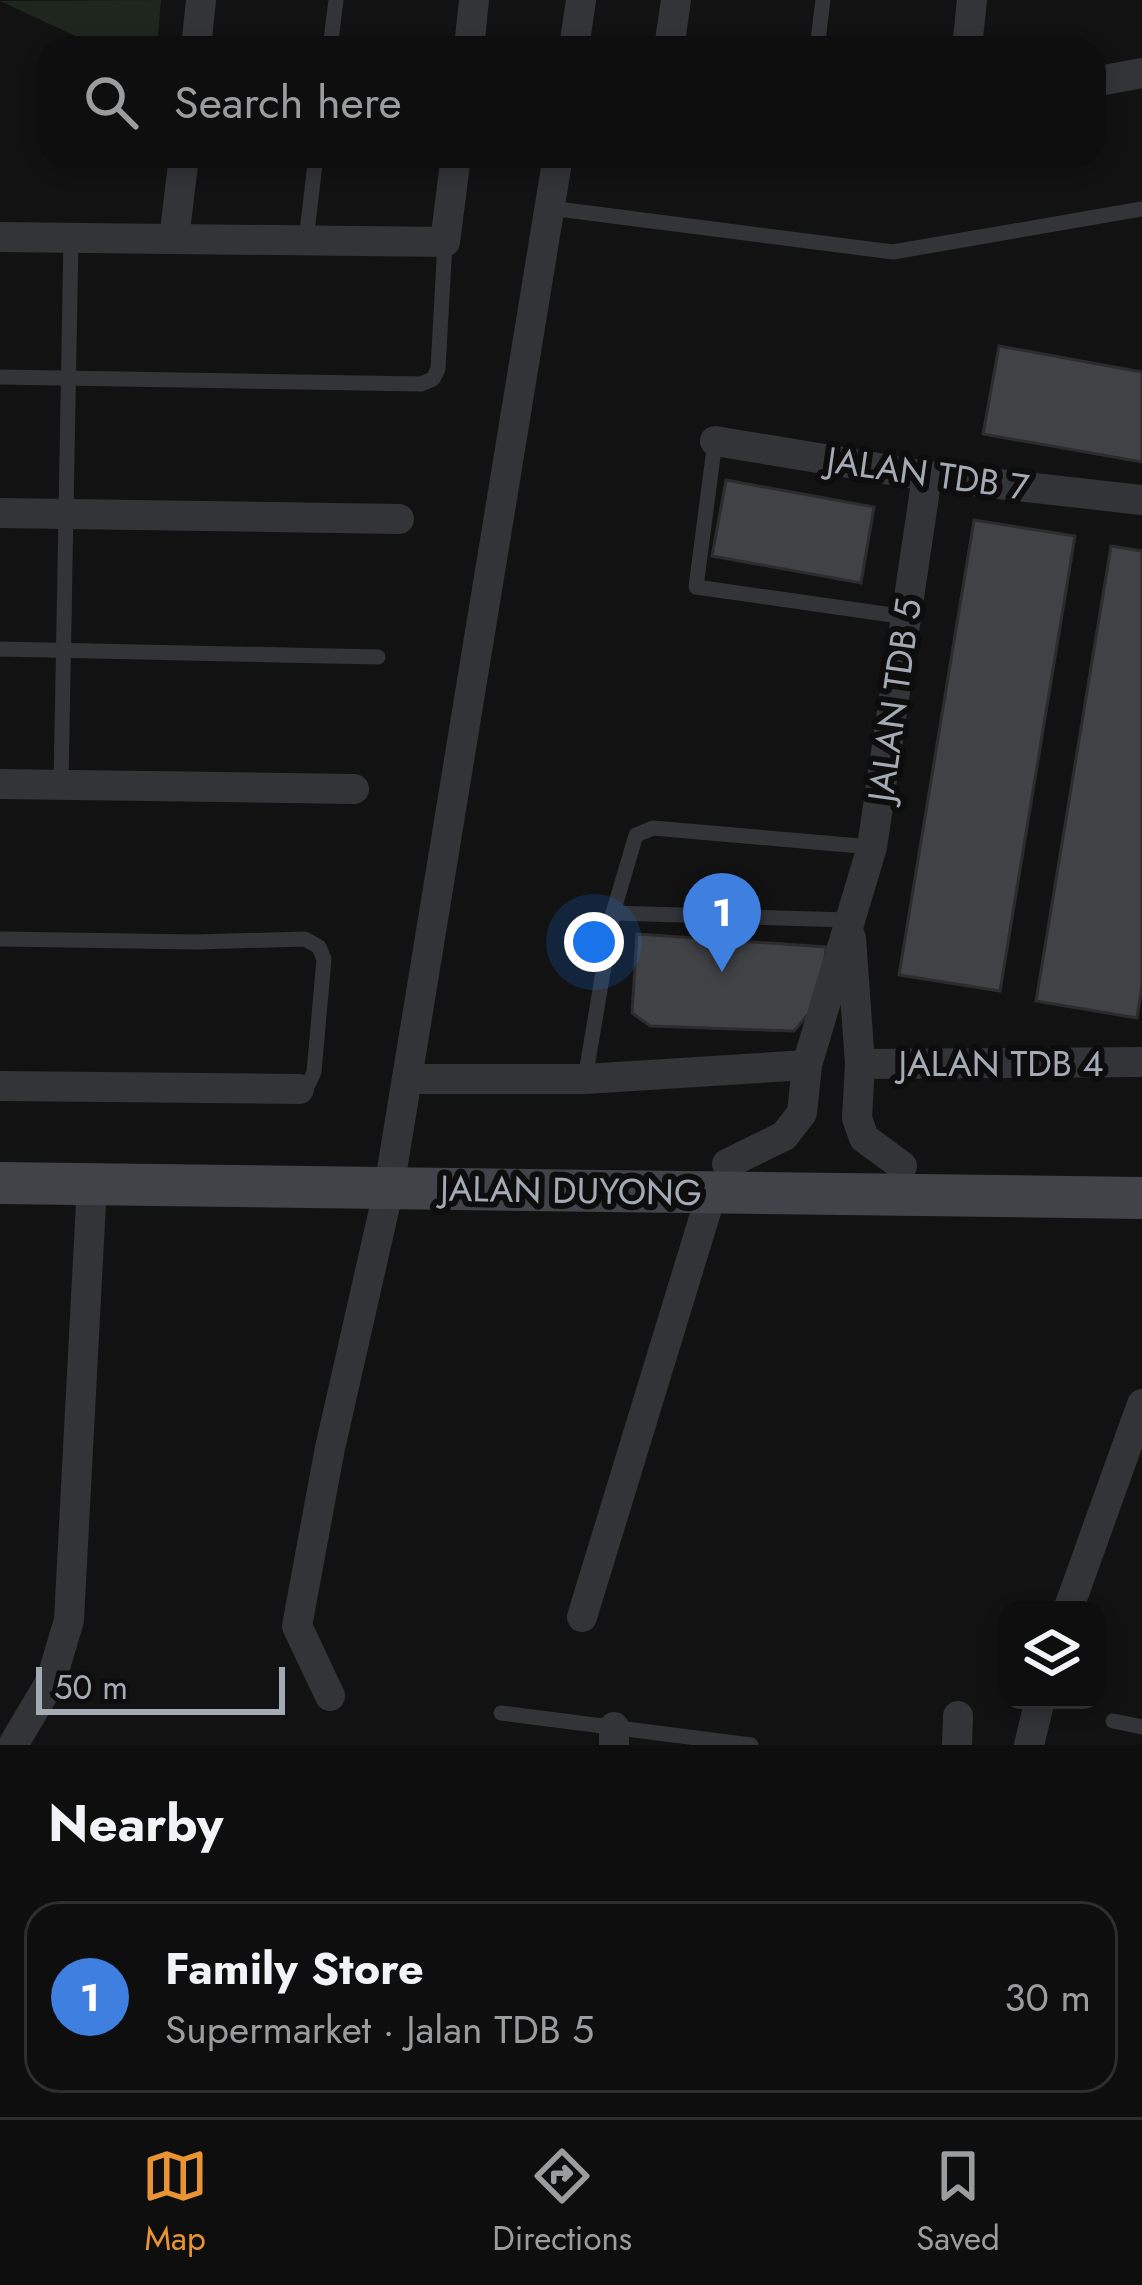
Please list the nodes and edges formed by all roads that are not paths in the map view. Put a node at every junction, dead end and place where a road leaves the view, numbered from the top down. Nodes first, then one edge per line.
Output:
1 (201, 0) edge
2 (336, 0) edge
3 (474, 0) edge
4 (581, 0) edge
5 (676, 0) edge
6 (823, 0) edge
7 (972, 0) edge
8 (197, 36) edge
9 (332, 36) edge
10 (470, 36) edge
11 (576, 36) edge
12 (671, 36) edge
13 (818, 36) edge
14 (968, 36) edge
15 (1142, 73) edge
16 (1106, 80) edge
17 (183, 168) edge
18 (315, 168) edge
19 (454, 168) edge
20 (556, 168) edge
21 (550, 208) junction
22 (1142, 209) edge
23 (0, 237) edge
24 (71, 238) junction
25 (174, 239) junction
26 (306, 240) junction
27 (445, 242) junction
28 (0, 377) edge
29 (68, 379) junction
30 (715, 441) joint
31 (927, 476) junction
32 (1142, 500) edge
33 (0, 513) edge
34 (66, 514) junction
35 (399, 519) dead end
36 (906, 617) junction
37 (0, 650) edge
38 (64, 650) junction
39 (379, 657) dead end
40 (0, 784) edge
41 (61, 785) junction
42 (354, 790) dead end
43 (872, 848) junction
44 (613, 913) junction
45 (849, 920) junction
46 (0, 939) edge
47 (1142, 1062) edge
48 (860, 1064) junction
49 (807, 1066) junction
50 (407, 1079) junction
51 (585, 1079) junction
52 (0, 1086) edge
53 (299, 1089) joint
54 (0, 1154) edge
55 (902, 1166) junction
56 (1142, 1169) edge
57 (392, 1174) junction
58 (719, 1178) junction
59 (0, 1183) edge
60 (92, 1184) junction
61 (1142, 1198) edge
62 (1142, 1404) edge
63 (1071, 1601) edge
64 (582, 1617) dead end
65 (330, 1696) dead end
66 (1038, 1709) edge
67 (501, 1713) dead end
68 (1113, 1720) dead end
69 (1142, 1727) edge
70 (614, 1736) edge
71 (14, 1745) edge
72 (752, 1745) edge
73 (1029, 1745) edge

1 - 8 street
2 - 9 lane
3 - 10 street
4 - 11 street
5 - 12 street
6 - 13 lane
7 - 14 street
15 - 16 street
17 - 25 street
18 - 26 lane
19 - 27 street
20 - 21 street
21 - 22 lane
21 - 50 street
23 - 24 street
24 - 25 street
24 - 29 lane
25 - 26 street
26 - 27 street
27 - 29 lane
28 - 29 lane
29 - 34 lane
30 - 31 street, JALAN TDB 7
30 - 36 lane
31 - 32 street, JALAN TDB 7
31 - 36 street, JALAN TDB 5
33 - 34 street
34 - 35 street
34 - 38 lane
36 - 43 street, JALAN TDB 5
37 - 38 lane
38 - 39 lane
38 - 41 lane
40 - 41 street
41 - 42 street
43 - 44 lane
43 - 45 street, JALAN TDB 5
44 - 45 lane
44 - 51 lane
45 - 48 street
45 - 49 street, JALAN TDB 5
46 - 53 lane
47 - 48 street, JALAN TDB 4
48 - 55 street
49 - 51 street
49 - 58 street, JALAN TDB 5
50 - 51 street
50 - 57 street
52 - 53 street
54 - 57 main road, JALAN DUYONG
55 - 56 main road, JALAN DUYONG
55 - 58 main road, JALAN DUYONG
57 - 58 main road, JALAN DUYONG
57 - 60 main road, JALAN DUYONG
57 - 65 street
58 - 61 main road, JALAN DUYONG
58 - 64 street
59 - 60 main road, JALAN DUYONG
60 - 71 street
62 - 63 street
66 - 73 street
67 - 70 lane
68 - 69 lane
70 - 72 lane

